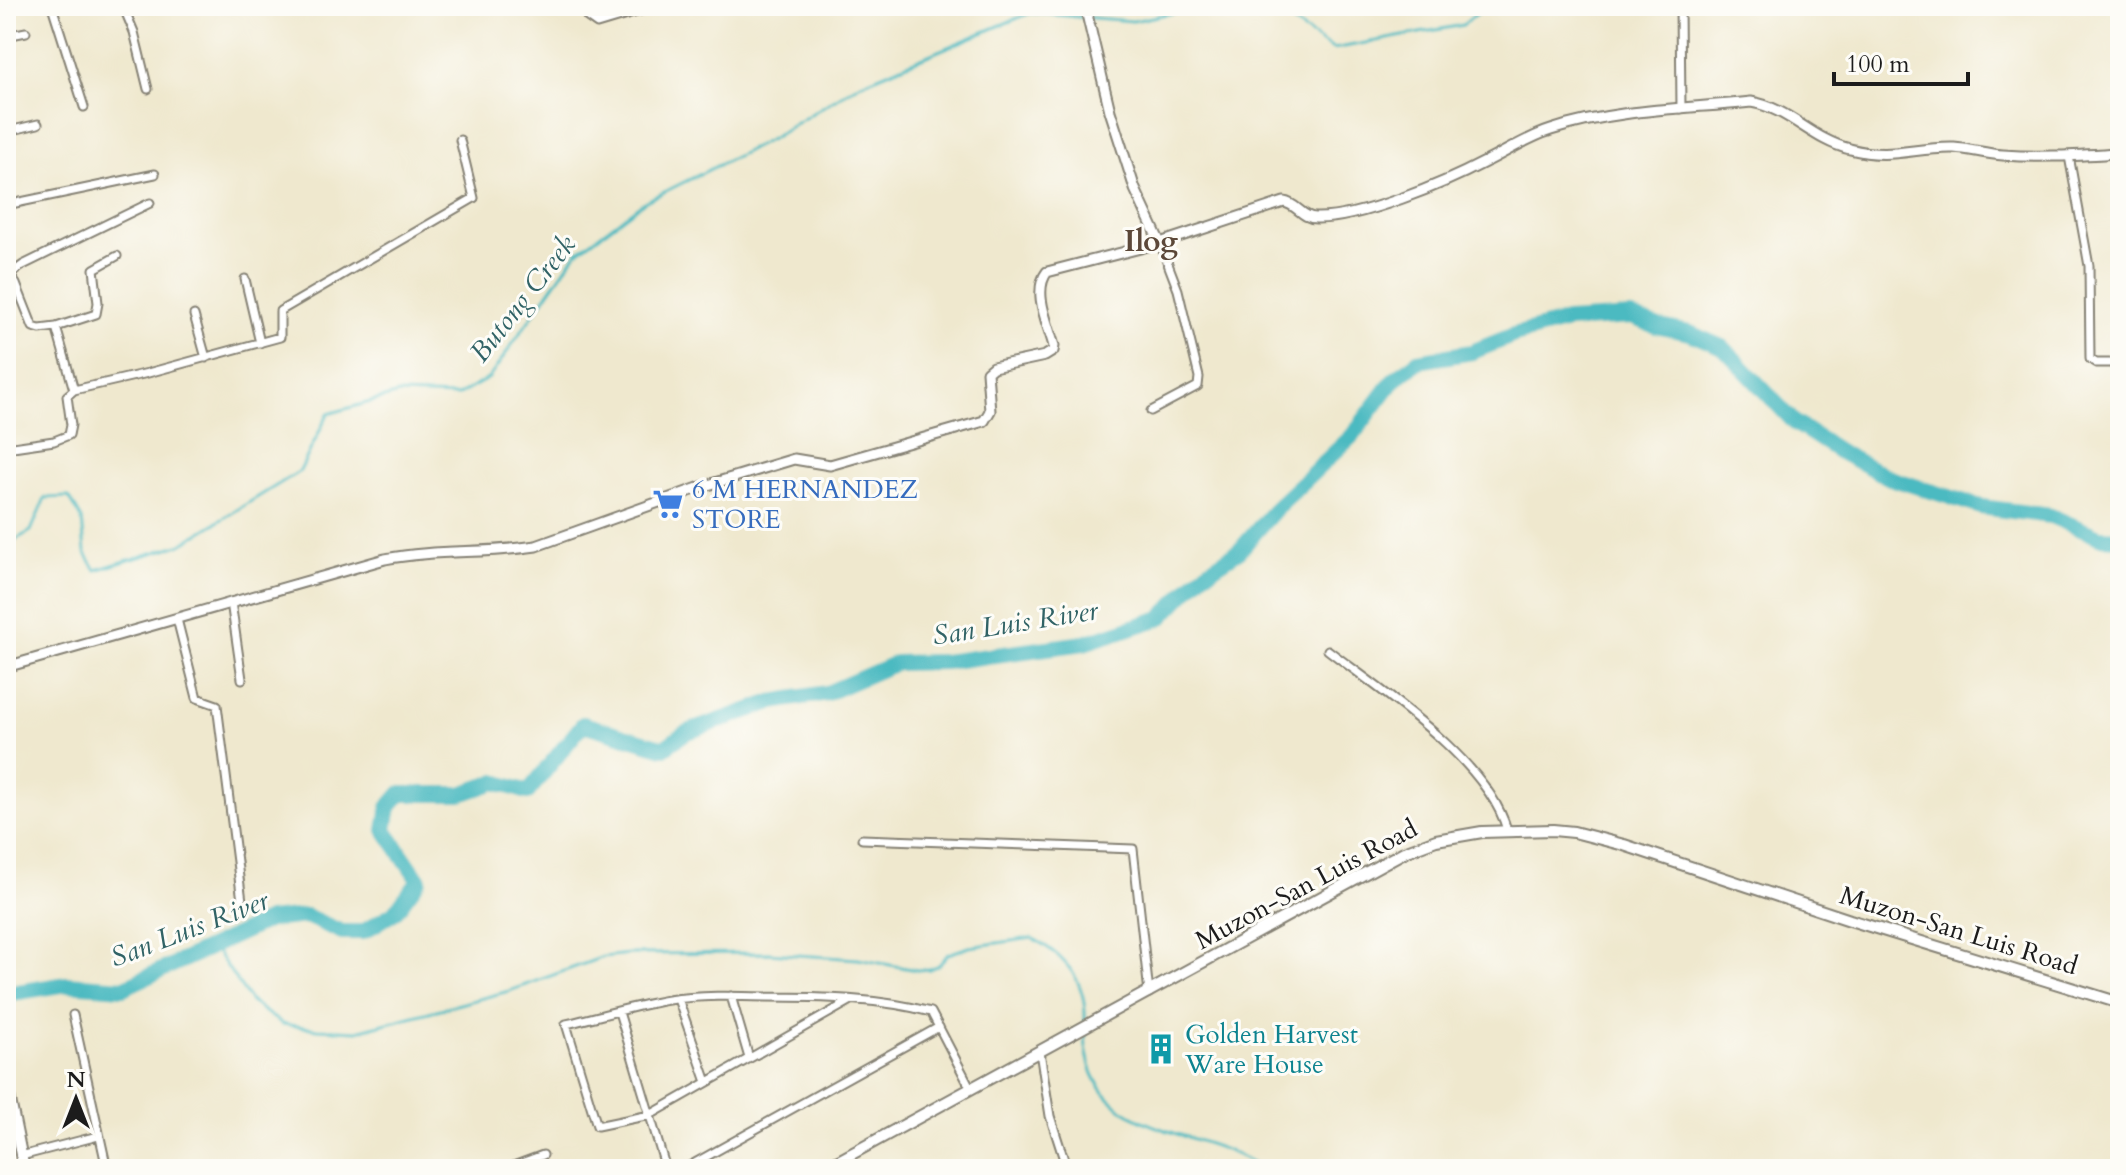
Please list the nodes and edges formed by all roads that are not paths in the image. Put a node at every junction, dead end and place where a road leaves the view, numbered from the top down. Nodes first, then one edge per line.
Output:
1 (52, 6) edge
2 (123, 6) edge
3 (585, 6) edge
4 (657, 6) edge
5 (1680, 6) edge
6 (1085, 8) edge
7 (26, 32) dead end
8 (6, 36) edge
9 (148, 89) dead end
10 (84, 107) dead end
11 (1681, 109) junction
12 (38, 124) dead end
13 (6, 134) edge
14 (460, 140) dead end
15 (2120, 153) edge
16 (2069, 156) junction
17 (155, 174) dead end
18 (150, 203) dead end
19 (6, 205) edge
20 (1160, 243) junction
21 (117, 256) dead end
22 (8, 275) edge
23 (245, 279) dead end
24 (194, 315) dead end
25 (56, 327) junction
26 (260, 343) junction
27 (206, 358) junction
28 (2120, 363) edge
29 (74, 390) junction
30 (1151, 411) dead end
31 (6, 448) edge
32 (231, 602) junction
33 (177, 619) junction
34 (1328, 650) dead end
35 (6, 667) edge
36 (242, 679) dead end
37 (1507, 830) junction
38 (862, 839) dead end
39 (242, 901) dead end
40 (1149, 993) junction
41 (731, 996) junction
42 (819, 997) junction
43 (678, 999) junction
44 (850, 1001) junction
45 (2120, 1003) edge
46 (619, 1012) junction
47 (829, 1013) junction
48 (73, 1015) dead end
49 (939, 1027) junction
50 (1040, 1052) junction
51 (749, 1058) junction
52 (6, 1081) edge
53 (707, 1082) junction
54 (971, 1089) junction
55 (650, 1115) junction
56 (98, 1136) junction
57 (543, 1155) dead end
58 (21, 1156) junction
59 (24, 1169) edge
60 (107, 1169) edge
61 (517, 1169) edge
62 (666, 1169) edge
63 (684, 1169) edge
64 (824, 1169) edge
65 (1067, 1169) edge

1 - 10 street
2 - 9 street
3 - 4 street
5 - 11 street
6 - 20 street
7 - 8 street
11 - 16 street
11 - 20 street
12 - 13 street
14 - 26 street
15 - 16 street
16 - 28 street
17 - 19 street
18 - 22 street
20 - 30 street
20 - 32 street
21 - 25 street
22 - 25 street
23 - 26 street
24 - 27 street
25 - 29 street
26 - 27 street
27 - 29 street
29 - 31 street
32 - 33 street
32 - 36 street
33 - 35 street
33 - 39 street
34 - 37 street
37 - 40 main road, Muzon-San Luis Road
37 - 45 main road, Muzon-San Luis Road
38 - 40 street
40 - 50 main road, Muzon-San Luis Road
41 - 42 street
41 - 43 street
41 - 51 street
42 - 44 street
42 - 47 street
43 - 46 street
43 - 53 street
44 - 47 street
44 - 49 street
46 - 55 street
46 - 55 street
47 - 51 street
48 - 56 street
49 - 54 street
49 - 63 street
50 - 54 main road, Muzon-San Luis Road
50 - 65 street
51 - 53 street
52 - 58 main road
53 - 55 street
54 - 64 main road, Muzon-San Luis Road
55 - 62 street
56 - 58 street
56 - 60 street
57 - 61 street
58 - 59 main road

